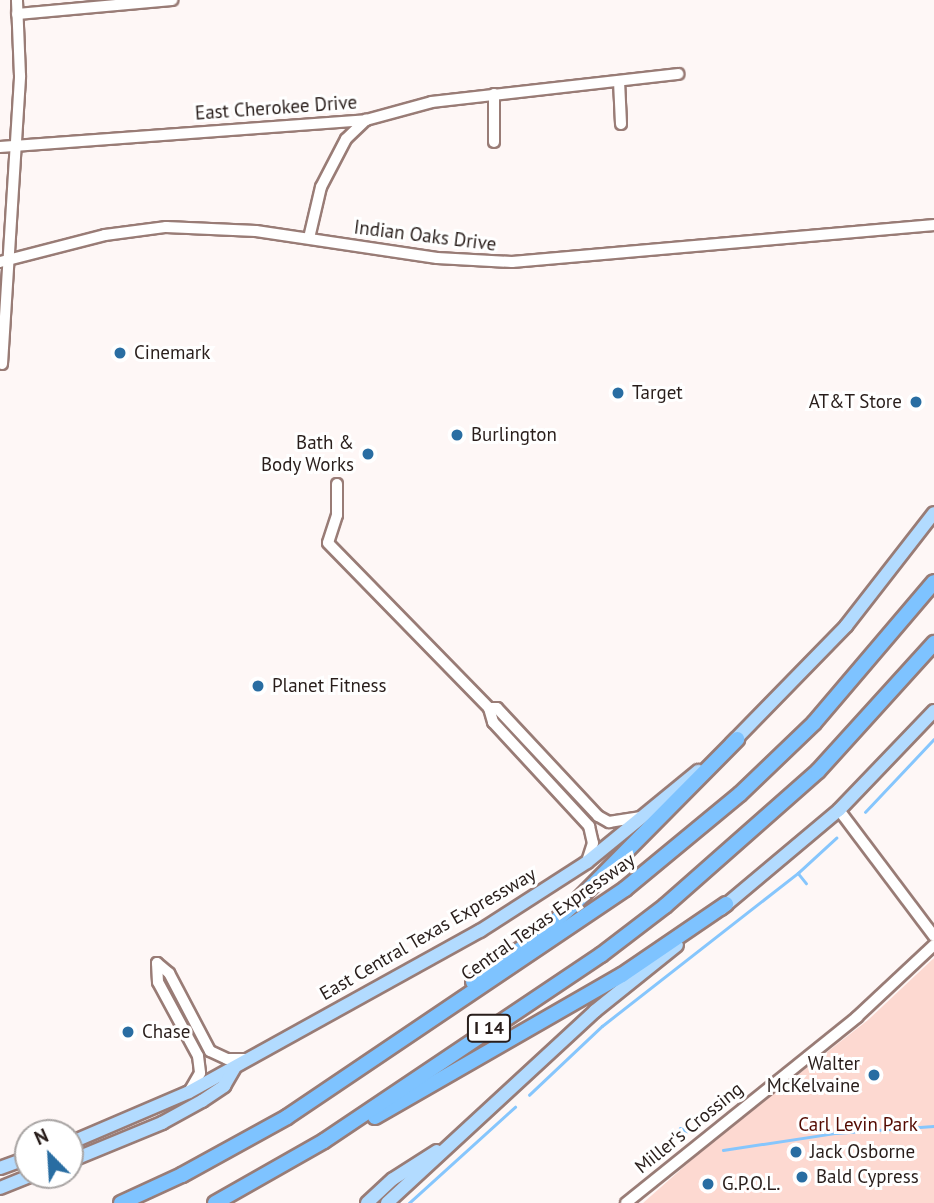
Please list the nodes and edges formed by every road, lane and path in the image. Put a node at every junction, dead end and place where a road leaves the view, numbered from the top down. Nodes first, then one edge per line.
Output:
1 (17, 0) edge
2 (172, 0) edge
3 (18, 14) junction
4 (678, 74) dead end
5 (619, 81) junction
6 (494, 94) junction
7 (366, 120) junction
8 (621, 124) dead end
9 (494, 142) dead end
10 (15, 146) junction
11 (0, 147) edge
12 (934, 225) edge
13 (309, 238) junction
14 (4, 261) edge
15 (2, 364) dead end
16 (338, 484) dead end
17 (934, 513) edge
18 (934, 582) edge
19 (934, 643) edge
20 (489, 708) junction
21 (934, 711) edge
22 (737, 739) junction
23 (839, 810) junction
24 (642, 817) junction
25 (587, 862) junction
26 (726, 904) junction
27 (934, 936) edge
28 (934, 945) edge
29 (388, 1049) junction
30 (249, 1059) junction
31 (236, 1066) junction
32 (189, 1092) junction
33 (84, 1137) edge
34 (324, 1141) junction
35 (454, 1141) junction
36 (84, 1155) edge
37 (121, 1203) edge
38 (215, 1203) edge
39 (367, 1203) edge
40 (387, 1203) edge
41 (626, 1203) edge

1 - 3 street
2 - 3 street
3 - 10 street
4 - 5 street, East Cherokee Drive
5 - 6 street, East Cherokee Drive
5 - 8 street
6 - 7 street, East Cherokee Drive
6 - 9 street
7 - 10 street, East Cherokee Drive
7 - 13 street
10 - 11 street, East Cherokee Drive
10 - 14 street
12 - 13 street, Indian Oaks Drive
13 - 14 street, Indian Oaks Drive
14 - 15 street
16 - 20 street
17 - 22 main road, East Central Texas Expressway
18 - 29 highway, Central Texas Expressway / I 14
19 - 34 highway, I 14
20 - 24 street
20 - 25 street
21 - 23 main road
22 - 24 main road, East Central Texas Expressway
22 - 29 highway
23 - 26 main road
23 - 27 street
24 - 25 main road, East Central Texas Expressway
25 - 30 main road, East Central Texas Expressway
26 - 34 highway
26 - 35 main road
28 - 41 street, Miller's Crossing
29 - 37 highway, Central Texas Expressway / I 14
30 - 31 main road, East Central Texas Expressway
30 - 32 street
31 - 32 main road, East Central Texas Expressway
31 - 36 main road
32 - 33 main road, East Central Texas Expressway
34 - 38 highway, I 14
35 - 39 main road
35 - 40 main road

